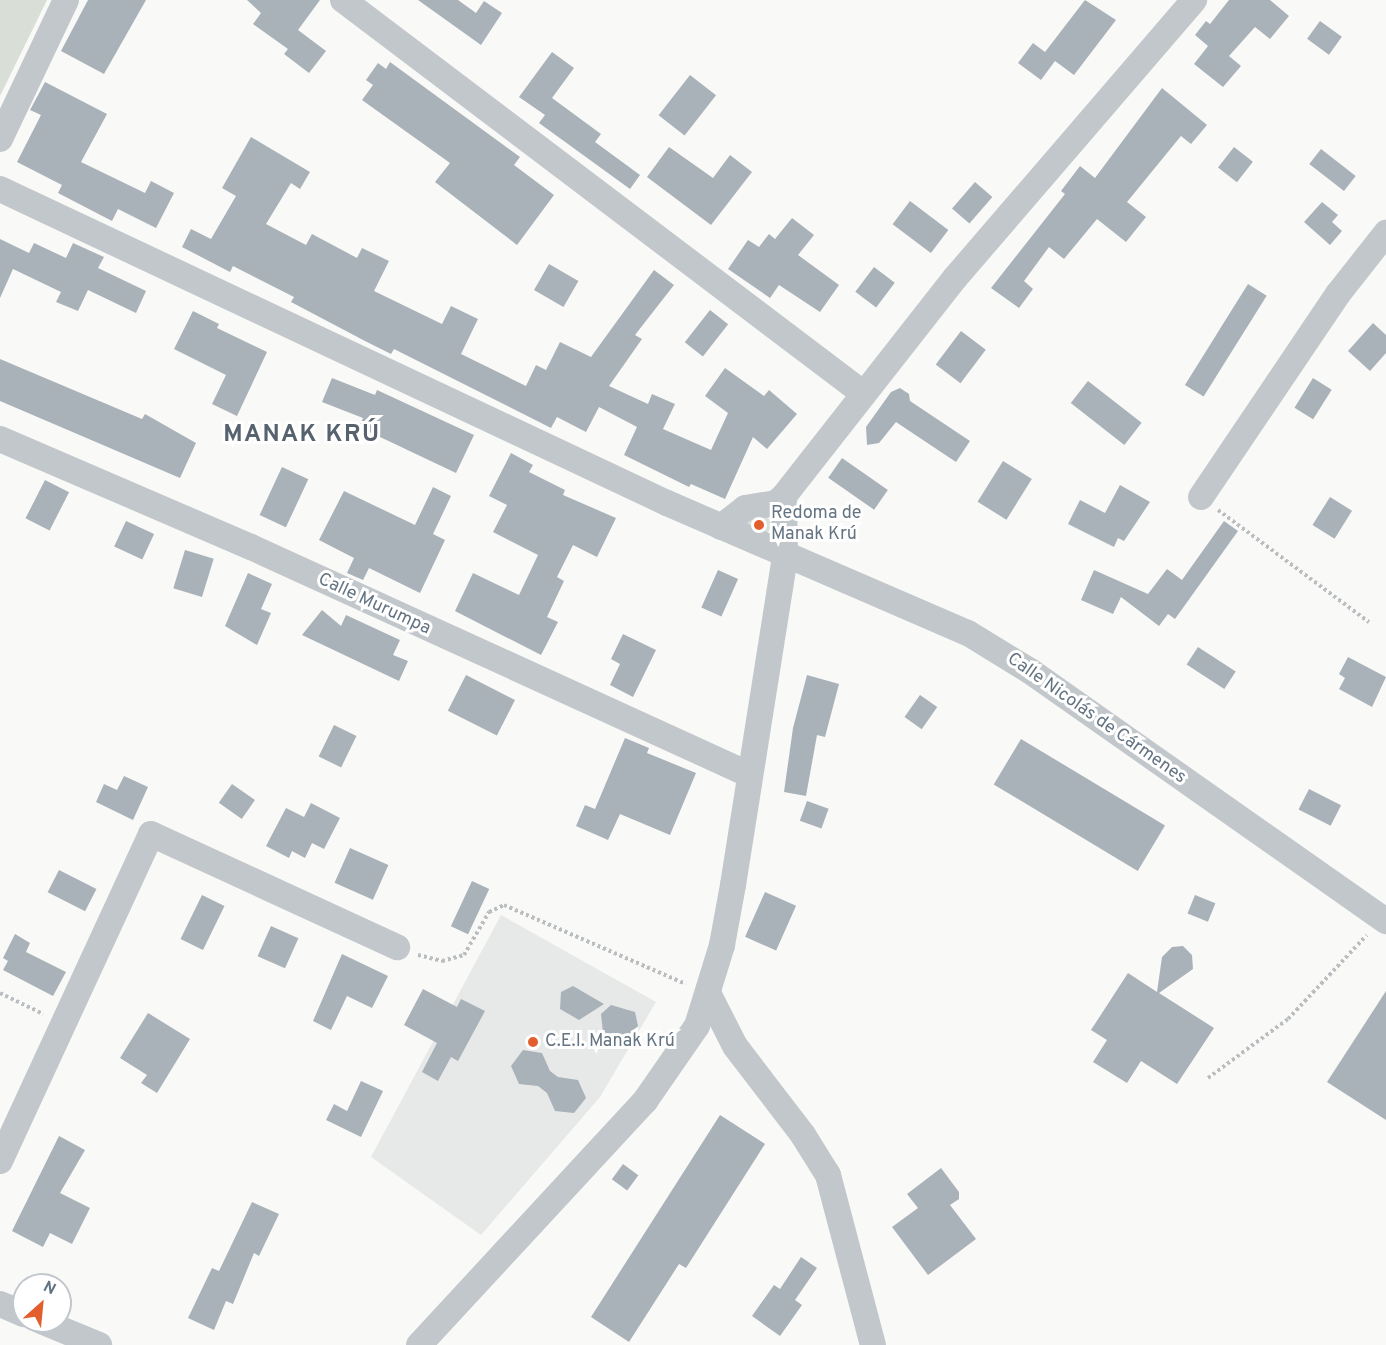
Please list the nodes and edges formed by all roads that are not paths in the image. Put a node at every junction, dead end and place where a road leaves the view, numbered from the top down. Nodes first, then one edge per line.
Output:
1 (66, 0) edge
2 (343, 0) edge
3 (1194, 0) edge
4 (0, 139) edge
5 (0, 189) edge
6 (1386, 233) edge
7 (864, 394) junction
8 (0, 439) edge
9 (784, 496) junction
10 (1201, 497) road end
11 (721, 527) junction
12 (785, 555) junction
13 (748, 774) junction
14 (1383, 919) edge
15 (398, 947) road end
16 (708, 993) junction
17 (0, 1161) edge
18 (70, 1333) edge
19 (99, 1345) edge
20 (419, 1345) edge
21 (873, 1345) edge

1 - 4 street
2 - 7 street
3 - 7 street
5 - 11 street, Calle Nicolás de Cármenes
6 - 10 street
7 - 9 street
8 - 13 street, Calle Murumpa
9 - 11 street
9 - 12 street
11 - 12 street, Calle Nicolás de Cármenes
12 - 13 street
12 - 14 street, Calle Nicolás de Cármenes
13 - 16 street
15 - 17 street
16 - 20 street
16 - 21 street
18 - 19 street

